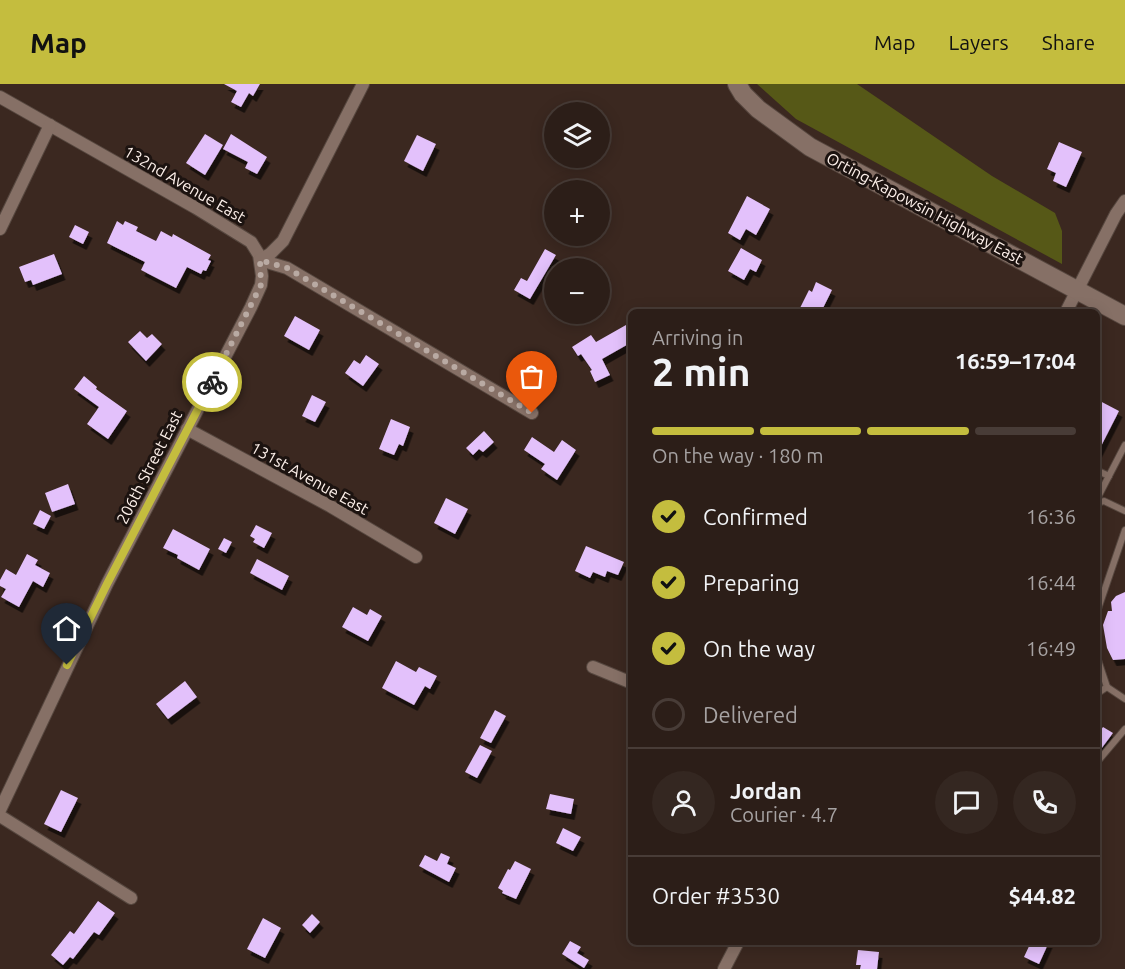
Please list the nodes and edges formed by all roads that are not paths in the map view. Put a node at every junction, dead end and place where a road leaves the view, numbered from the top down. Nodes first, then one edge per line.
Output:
1 (363, 84) edge
2 (737, 84) edge
3 (0, 97) edge
4 (50, 125) junction
5 (1125, 201) edge
6 (0, 229) edge
7 (260, 260) junction
8 (1077, 291) junction
9 (1068, 309) edge
10 (1125, 316) edge
11 (532, 413) dead end
12 (187, 429) junction
13 (1125, 445) edge
14 (1100, 472) edge
15 (1109, 476) junction
16 (1100, 493) edge
17 (1100, 502) edge
18 (1125, 511) edge
19 (1125, 530) edge
20 (416, 557) dead end
21 (1100, 603) edge
22 (1100, 666) edge
23 (593, 668) dead end
24 (628, 681) edge
25 (1107, 687) junction
26 (1100, 692) edge
27 (1125, 699) edge
28 (1125, 729) edge
29 (1100, 759) edge
30 (0, 810) edge
31 (0, 816) edge
32 (131, 898) dead end
33 (736, 945) edge
34 (724, 969) edge

1 - 7 street
2 - 8 main road, Orting-Kapowsin Highway East
3 - 4 street, 132nd Avenue East
4 - 6 street
4 - 7 street, 132nd Avenue East
5 - 8 street
7 - 11 street
7 - 12 street, 206th Street East
8 - 9 street
8 - 10 main road, Orting-Kapowsin Highway East
12 - 20 street, 131st Avenue East
12 - 30 street, 206th Street East
13 - 15 lane
14 - 15 lane
15 - 16 lane
17 - 18 lane
19 - 21 lane
22 - 25 lane
23 - 24 street
25 - 26 lane
25 - 27 lane
28 - 29 lane
31 - 32 street
33 - 34 street

